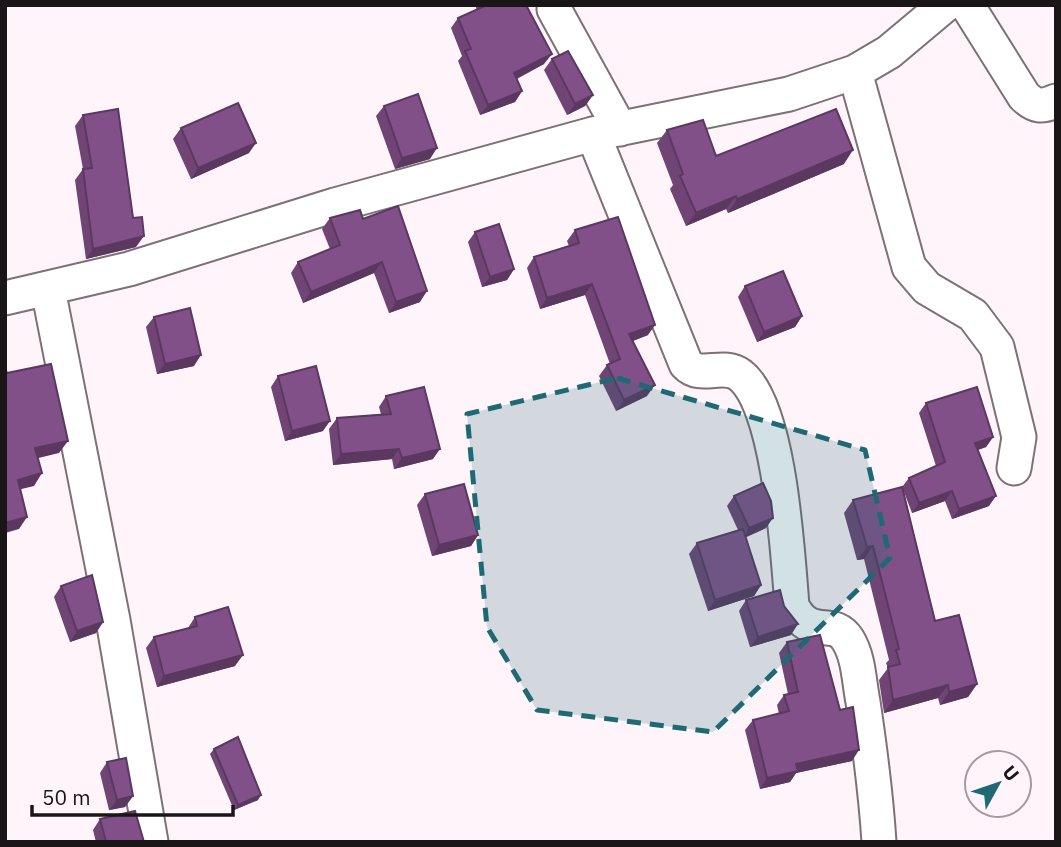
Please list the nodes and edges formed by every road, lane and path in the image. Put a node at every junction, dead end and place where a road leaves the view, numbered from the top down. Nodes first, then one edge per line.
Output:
1 (944, 5) edge
2 (967, 5) edge
3 (554, 9) dead end
4 (855, 72) junction
5 (1056, 102) edge
6 (606, 131) junction
7 (48, 289) junction
8 (5, 298) edge
9 (1014, 468) dead end
10 (151, 842) edge
11 (879, 842) edge

1 - 4 street
2 - 5 street
3 - 6 street
4 - 6 street
4 - 9 street
6 - 7 street
6 - 11 street
7 - 8 street
7 - 10 street

